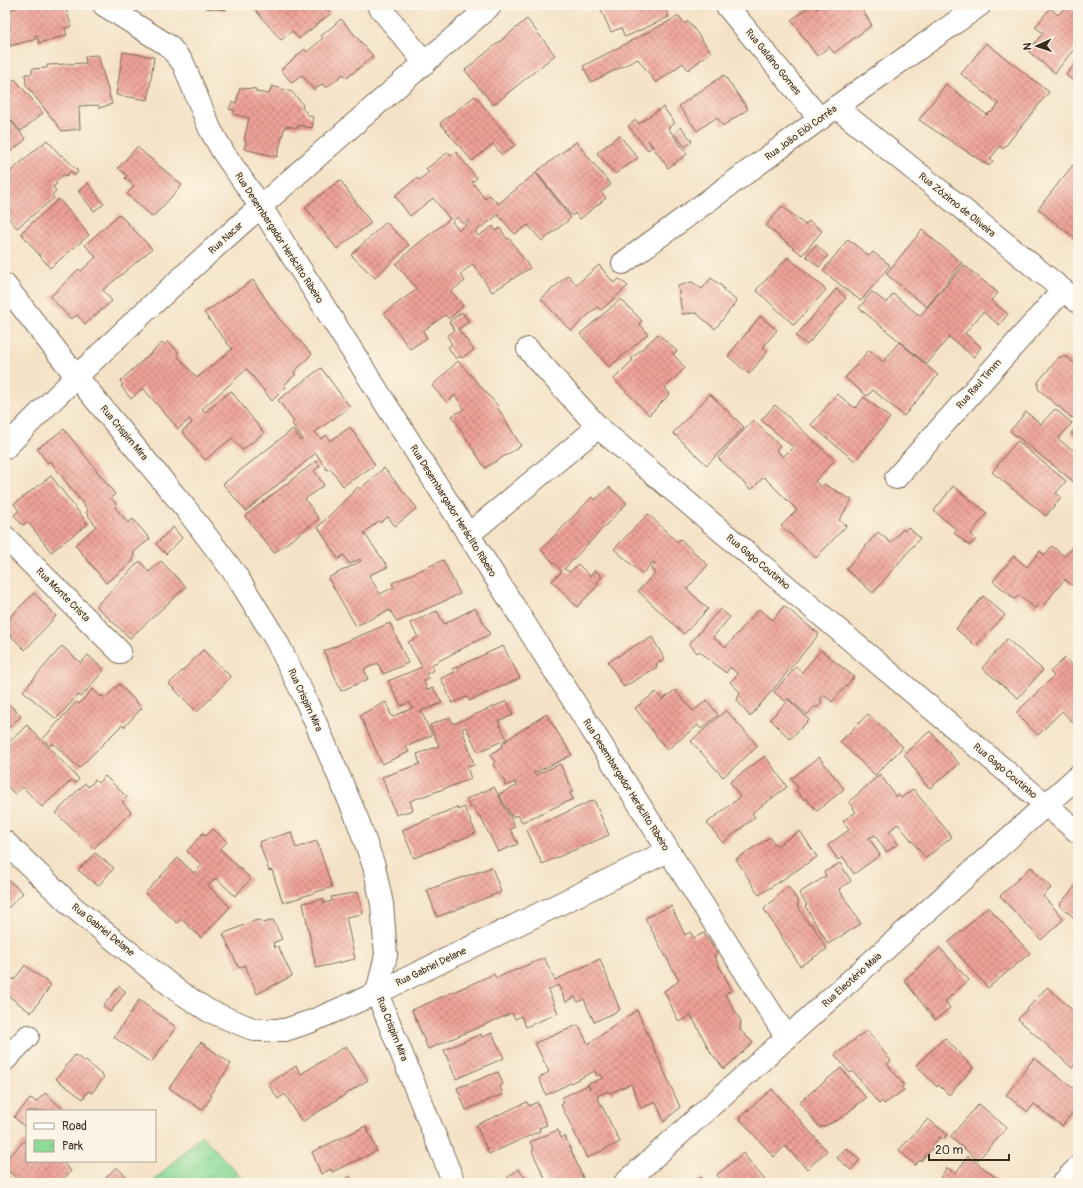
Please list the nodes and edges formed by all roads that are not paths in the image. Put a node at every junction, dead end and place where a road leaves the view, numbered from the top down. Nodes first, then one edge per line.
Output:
1 (104, 5) edge
2 (378, 5) edge
3 (491, 5) edge
4 (726, 5) edge
5 (980, 5) edge
6 (425, 63) junction
7 (828, 113) junction
8 (261, 207) junction
9 (623, 264) dead end
10 (5, 285) edge
11 (1070, 296) edge
12 (528, 349) dead end
13 (76, 376) junction
14 (598, 427) junction
15 (5, 448) edge
16 (896, 478) dead end
17 (468, 535) junction
18 (5, 537) edge
19 (120, 652) dead end
20 (1078, 776) edge
21 (1046, 806) junction
22 (1078, 832) edge
23 (5, 842) edge
24 (668, 851) junction
25 (377, 993) junction
26 (28, 1036) dead end
27 (787, 1038) junction
28 (5, 1060) edge
29 (1078, 1167) edge
30 (454, 1183) edge
31 (625, 1183) edge
32 (1063, 1183) edge

1 - 8 street, Rua Desembargador Heráclito Ribeiro
2 - 6 street
3 - 6 street, Rua Nacar
4 - 7 street, Rua Galdino Gomes
5 - 7 street, Rua João Elói Corrêa
6 - 8 street, Rua Nacar
7 - 9 street, Rua João Elói Corrêa
7 - 11 street, Rua Zózimo de Oliveira
8 - 13 street, Rua Nacar
8 - 17 street, Rua Desembargador Heráclito Ribeiro
10 - 13 street, Rua Crispim Mira
11 - 16 street, Rua Raul Timm
12 - 14 street, Rua Gago Coutinho
13 - 15 street, Rua Nacar
13 - 25 street, Rua Crispim Mira
14 - 17 street
14 - 21 street, Rua Gago Coutinho
17 - 24 street, Rua Desembargador Heráclito Ribeiro
18 - 19 street, Rua Monte Crista
20 - 21 street, Rua Eleotério Maia
21 - 22 street, Rua Gago Coutinho
21 - 27 street, Rua Eleotério Maia
23 - 25 street, Rua Gabriel Delane
24 - 25 street, Rua Gabriel Delane
24 - 27 street, Rua Desembargador Heráclito Ribeiro
25 - 30 street, Rua Crispim Mira
26 - 28 street
27 - 31 street, Rua Eleotério Maia
29 - 32 street

